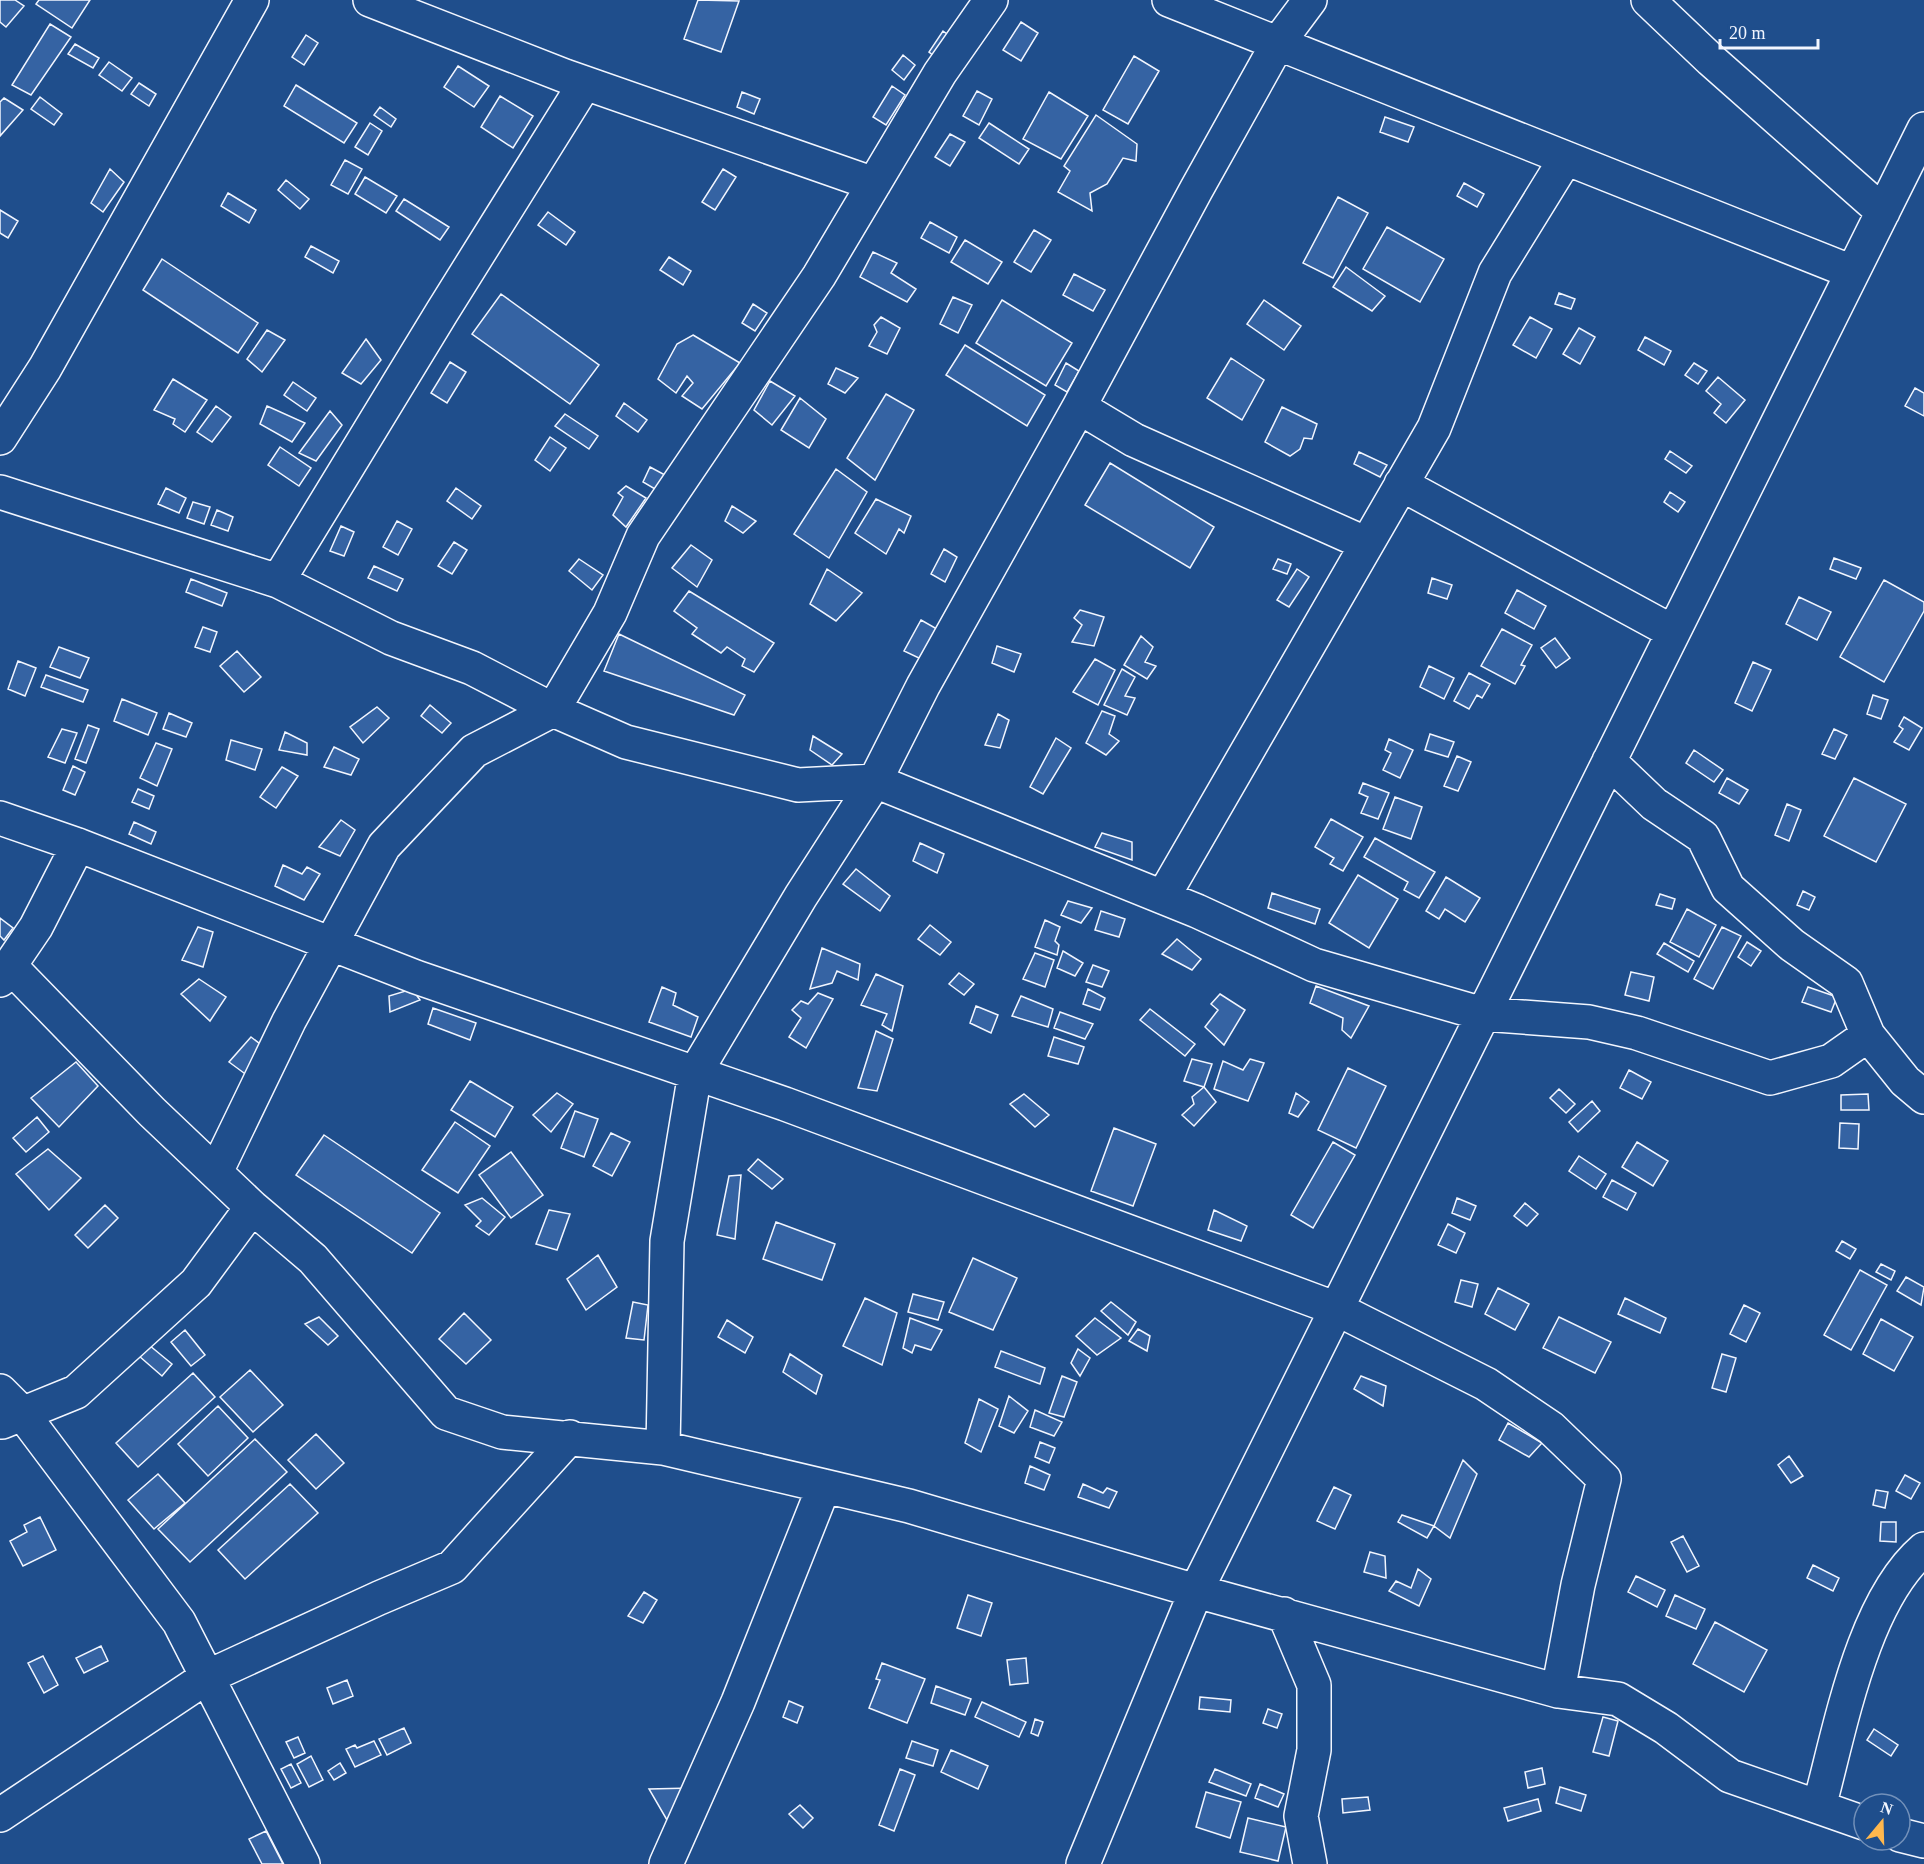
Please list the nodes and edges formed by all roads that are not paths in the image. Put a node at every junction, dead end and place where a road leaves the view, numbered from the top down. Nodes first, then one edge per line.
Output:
1 (252, 0) edge
2 (370, 0) edge
3 (991, 0) edge
4 (1169, 0) edge
5 (1310, 0) edge
6 (1648, 0) edge
7 (1278, 43) junction
8 (585, 83) junction
9 (1924, 129) edge
10 (1566, 158) junction
11 (874, 184) junction
12 (1883, 212) junction
13 (1852, 272) junction
14 (1079, 407) junction
15 (0, 438) edge
16 (1401, 484) junction
17 (0, 492) edge
18 (1367, 544) junction
19 (278, 581) junction
20 (1673, 632) junction
21 (553, 710) junction
22 (1609, 761) junction
23 (875, 781) junction
24 (0, 818) edge
25 (78, 845) junction
26 (1163, 897) junction
27 (330, 943) junction
28 (5, 973) edge
29 (1483, 1014) junction
30 (1868, 1035) junction
31 (695, 1073) junction
32 (1924, 1097) edge
33 (216, 1172) junction
34 (252, 1207) junction
35 (1337, 1309) junction
36 (7, 1409) edge
37 (570, 1437) junction
38 (663, 1448) junction
39 (824, 1485) junction
40 (1924, 1549) edge
41 (1196, 1591) junction
42 (1284, 1614) junction
43 (207, 1677) junction
44 (1558, 1691) junction
45 (1819, 1807) junction
46 (0, 1815) edge
47 (1852, 1819) edge
48 (303, 1864) edge
49 (666, 1864) edge
50 (1083, 1864) edge
51 (1310, 1864) edge

1 - 15 street
2 - 8 street
3 - 11 street
4 - 7 street
5 - 7 street
6 - 12 street
7 - 10 street
7 - 14 street
8 - 11 street
8 - 19 street
9 - 12 street
10 - 13 street
10 - 16 street
11 - 21 street
12 - 13 street
13 - 20 street
14 - 18 street
14 - 23 street
16 - 18 street
16 - 20 street
17 - 19 street
18 - 26 street
19 - 21 street
20 - 22 street
21 - 23 street
21 - 27 street
22 - 29 street
22 - 30 street
23 - 26 street
23 - 31 street
24 - 25 street
25 - 27 street
25 - 28 street
26 - 29 street
27 - 31 street
27 - 33 street
28 - 33 street
29 - 30 street
29 - 35 street
30 - 32 street
31 - 35 street
31 - 38 street
33 - 34 street
34 - 36 street
34 - 37 street
35 - 41 street
35 - 44 street
36 - 43 street
37 - 38 street
37 - 43 street
38 - 39 street
39 - 41 street
39 - 49 street
40 - 45 street
41 - 42 street
41 - 50 street
42 - 44 street
42 - 51 street
43 - 46 street
43 - 48 street
44 - 45 street
45 - 47 street

